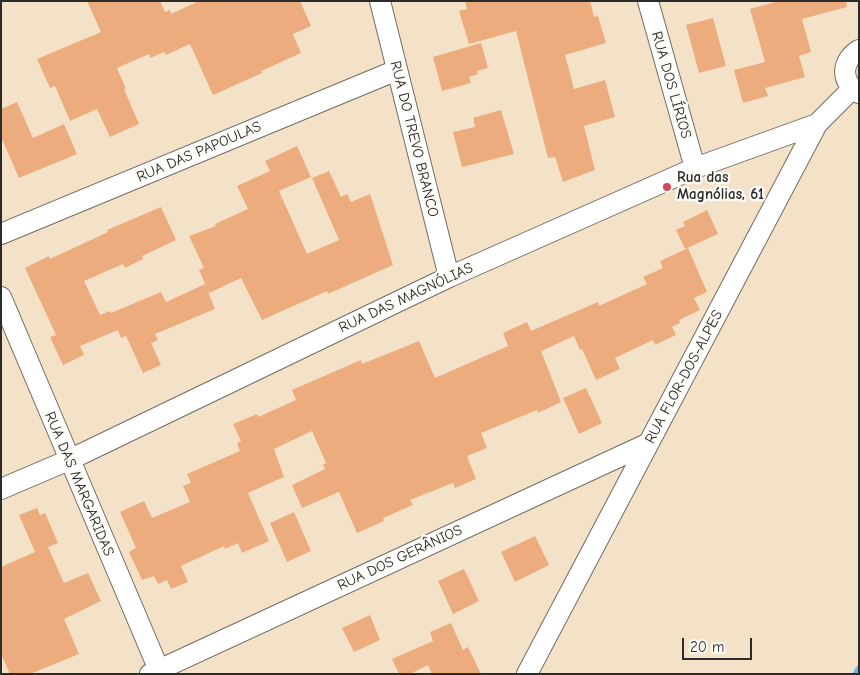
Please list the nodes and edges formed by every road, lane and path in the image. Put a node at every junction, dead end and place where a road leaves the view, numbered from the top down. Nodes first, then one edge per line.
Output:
1 (380, 1) edge
2 (648, 1) edge
3 (859, 50) edge
4 (397, 70) junction
5 (855, 91) edge
6 (817, 124) junction
7 (695, 168) junction
8 (1, 234) edge
9 (449, 277) junction
10 (1, 297) edge
11 (649, 443) junction
12 (69, 460) junction
13 (1, 489) edge
14 (154, 672) edge
15 (527, 674) edge

1 - 4 street, RUA DO TREVO BRANCO
2 - 7 street, RUA DOS LÍRIOS
3 - 5 street
4 - 8 street, RUA DAS PAPOULAS
4 - 9 street, RUA DO TREVO BRANCO
5 - 6 street, RUA FLOR-DOS-ALPES
6 - 7 street, RUA DAS MAGNÓLIAS
6 - 11 street, RUA FLOR-DOS-ALPES
7 - 9 street, RUA DAS MAGNÓLIAS
9 - 12 street, RUA DAS MAGNÓLIAS
10 - 12 street, RUA DAS MARGARIDAS
11 - 14 street, RUA DOS GERÂNIOS
11 - 15 street, RUA FLOR-DOS-ALPES
12 - 13 street, RUA DAS MAGNÓLIAS
12 - 14 street, RUA DAS MARGARIDAS

